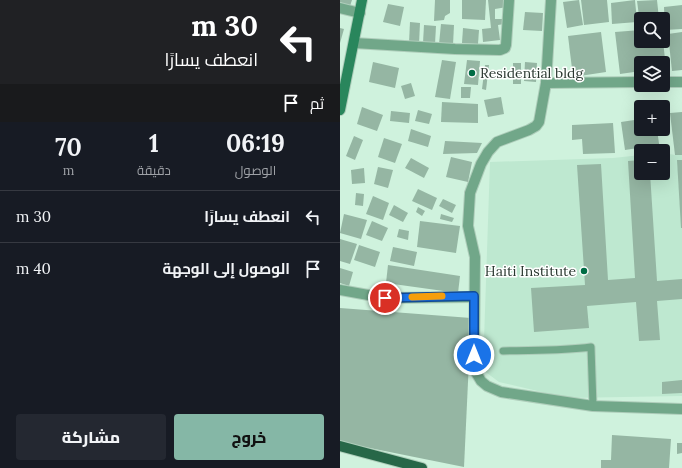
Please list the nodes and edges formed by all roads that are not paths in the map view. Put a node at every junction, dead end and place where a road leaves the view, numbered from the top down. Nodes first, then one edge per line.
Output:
1 (362, 0) edge
2 (509, 0) edge
3 (551, 0) edge
4 (340, 8) edge
5 (360, 13) junction
6 (354, 43) junction
7 (634, 82) edge
8 (670, 82) edge
9 (682, 82) edge
10 (546, 83) junction
11 (343, 84) edge
12 (340, 110) edge
13 (340, 290) edge
14 (474, 296) junction
15 (503, 351) dead end
16 (593, 406) junction
17 (682, 409) edge
18 (340, 446) edge
19 (422, 468) edge

1 - 5 main road
2 - 6 street
3 - 10 street
4 - 5 street
5 - 6 main road
6 - 11 main road
7 - 10 street
8 - 9 street
10 - 14 street
11 - 12 main road
13 - 14 street
14 - 16 street
15 - 16 lane
16 - 17 street
18 - 19 main road

